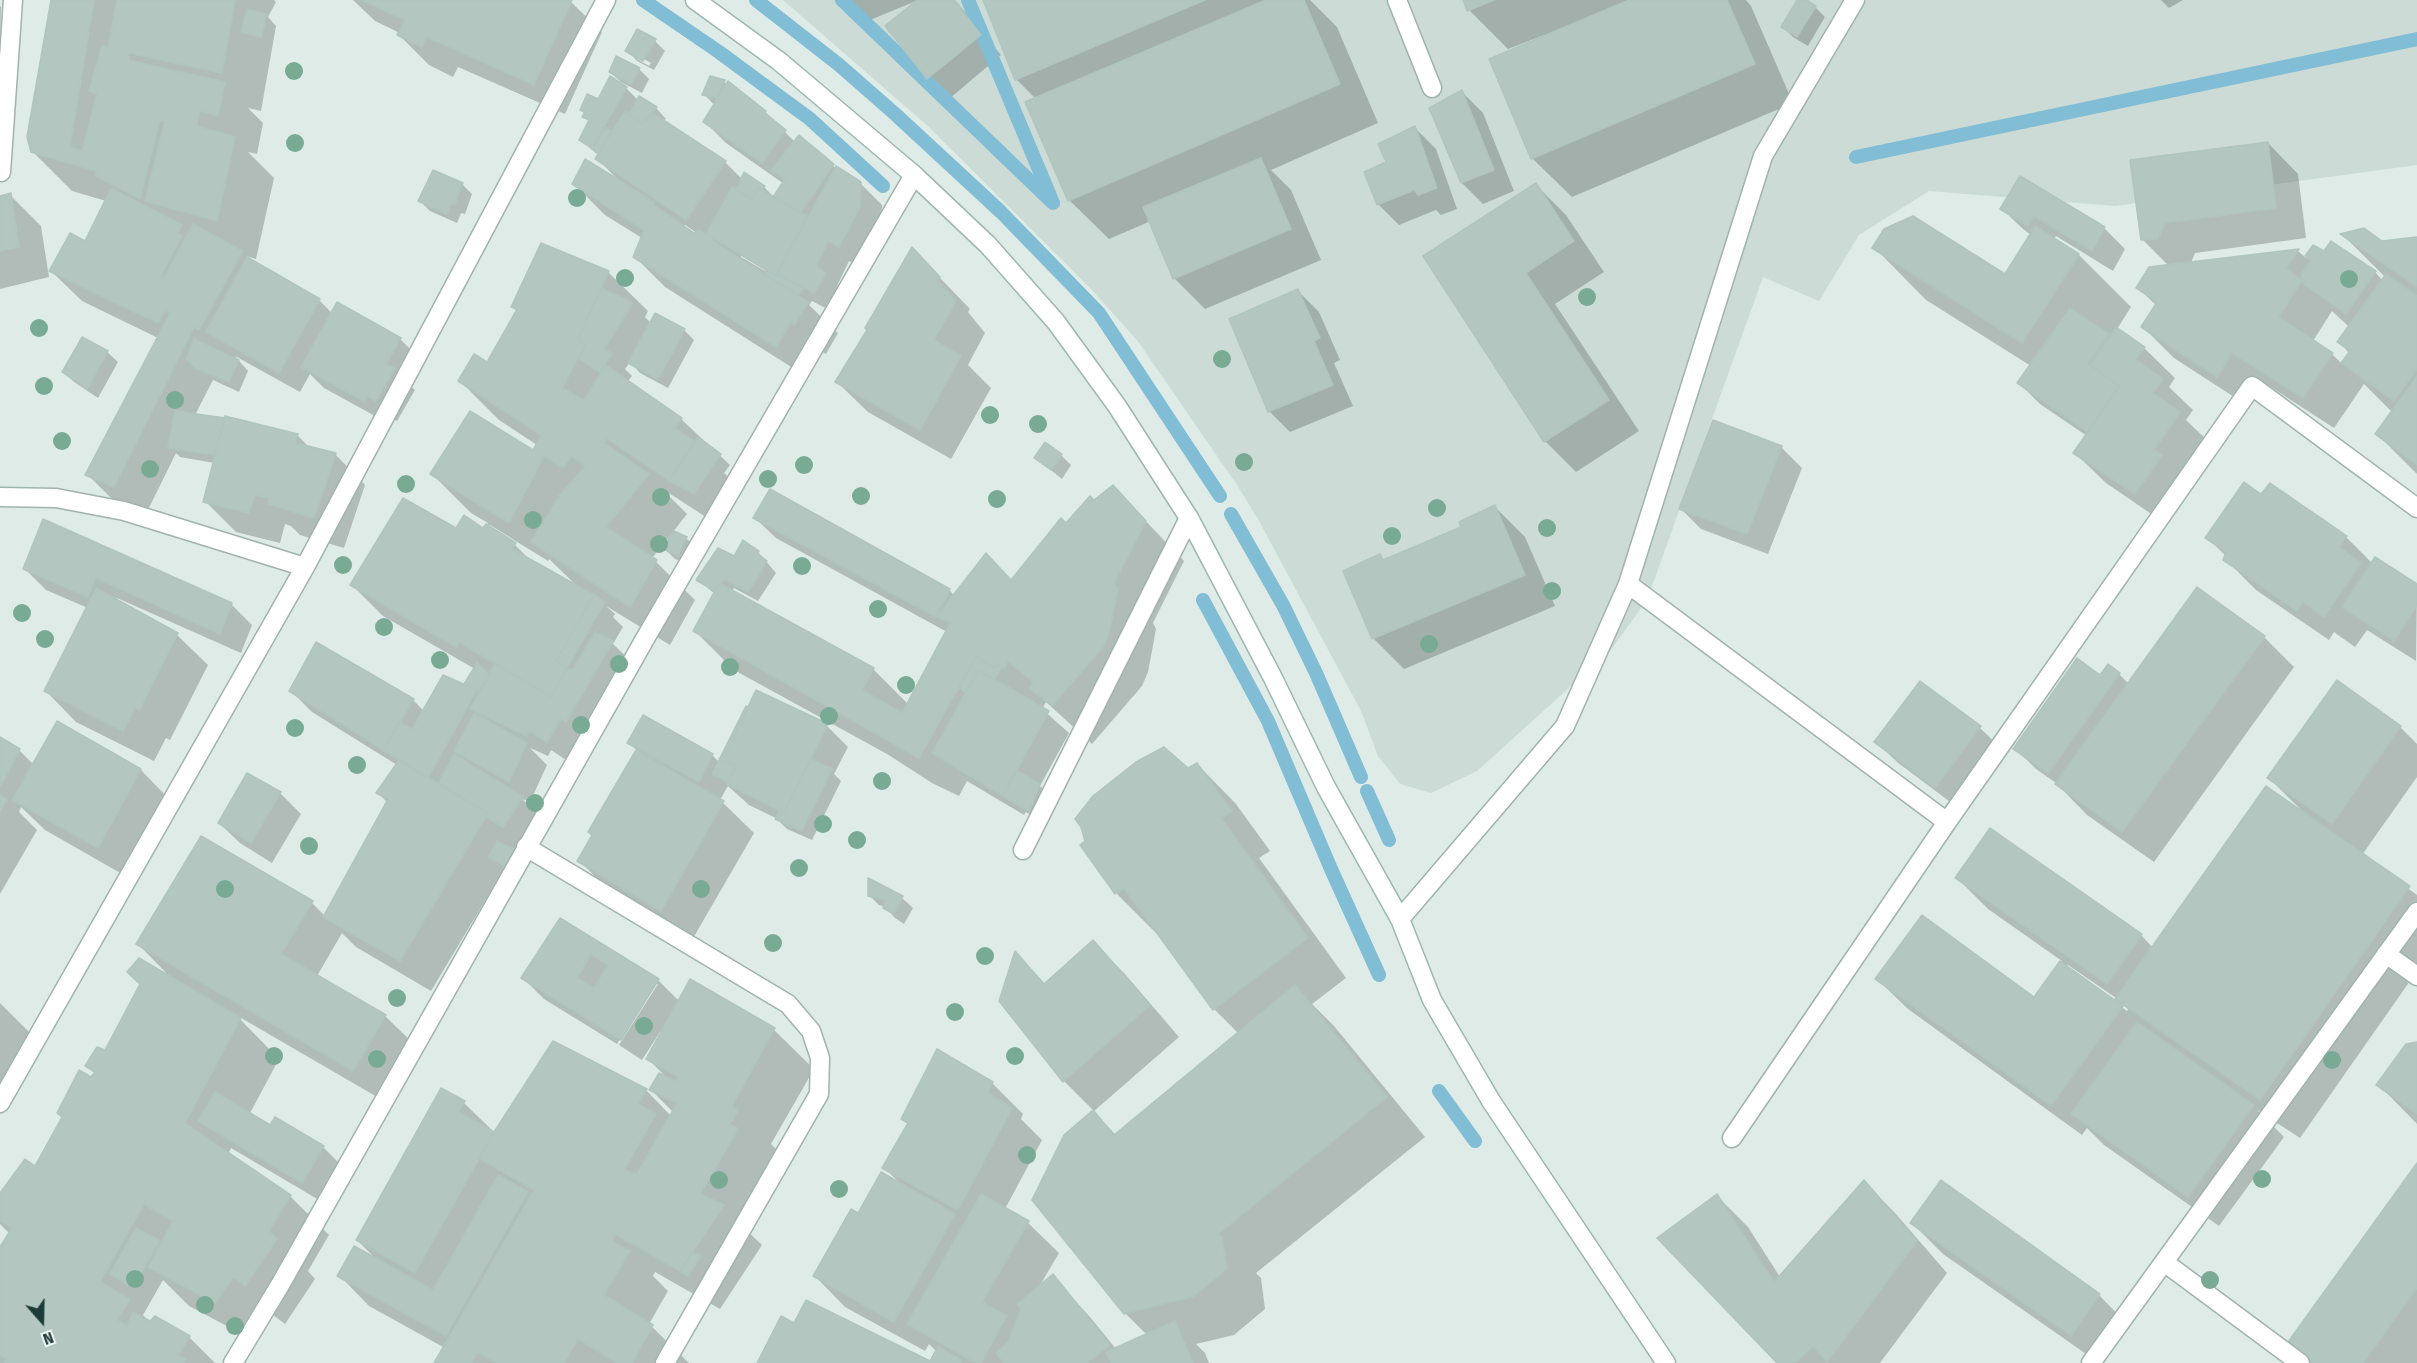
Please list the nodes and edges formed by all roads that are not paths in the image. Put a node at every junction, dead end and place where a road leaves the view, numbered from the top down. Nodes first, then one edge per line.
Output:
1 (14, 0) edge
2 (606, 0) edge
3 (695, 0) edge
4 (1397, 0) edge
5 (1855, 0) edge
6 (1432, 88) dead end
7 (2, 172) dead end
8 (914, 176) junction
9 (0, 497) edge
10 (2417, 508) edge
11 (1189, 518) junction
12 (305, 567) junction
13 (1628, 584) junction
14 (1947, 822) junction
15 (526, 847) junction
16 (1023, 850) dead end
17 (2417, 912) edge
18 (1400, 920) junction
19 (2386, 954) junction
20 (2417, 976) edge
21 (0, 1104) edge
22 (1732, 1138) dead end
23 (2164, 1262) junction
24 (233, 1363) edge
25 (666, 1363) edge
26 (1666, 1363) edge
27 (2091, 1363) edge
28 (2300, 1363) edge

1 - 7 street
2 - 12 street
3 - 8 street
4 - 6 street
5 - 13 street
8 - 11 street
8 - 15 street
9 - 12 street
10 - 14 street
11 - 16 street
11 - 18 street
12 - 21 street
13 - 14 street
13 - 18 street
14 - 22 street
15 - 24 street
15 - 25 street
17 - 19 street
18 - 26 street
19 - 20 street
19 - 23 street
23 - 27 street
23 - 28 street

